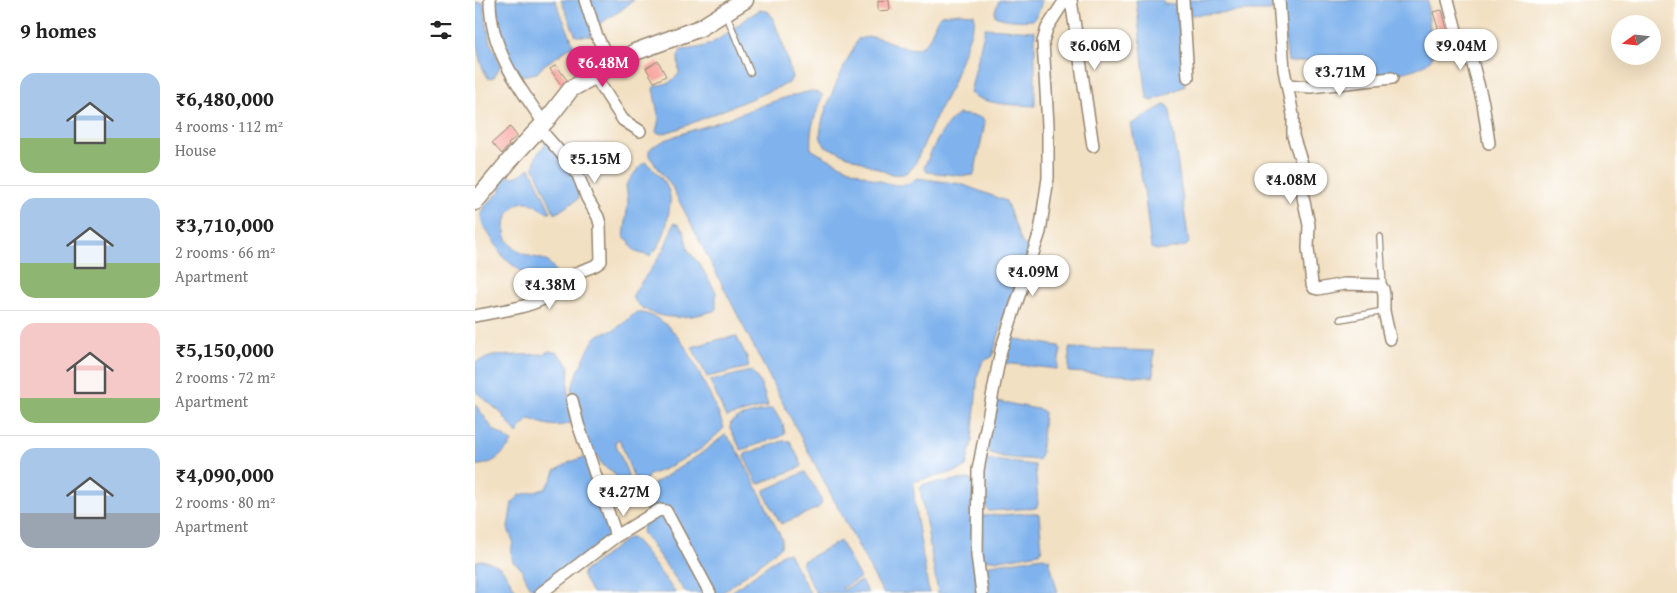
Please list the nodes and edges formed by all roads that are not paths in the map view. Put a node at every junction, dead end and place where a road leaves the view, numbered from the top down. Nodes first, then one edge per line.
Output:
1 (490, 0) edge
2 (585, 0) edge
3 (745, 0) edge
4 (1065, 0) edge
5 (1071, 0) edge
6 (1183, 0) edge
7 (1279, 0) edge
8 (1448, 0) edge
9 (726, 12) junction
10 (611, 65) junction
11 (750, 72) dead end
12 (594, 75) junction
13 (1188, 78) dead end
14 (1392, 78) dead end
15 (1287, 85) junction
16 (542, 125) junction
17 (639, 131) dead end
18 (1489, 143) dead end
19 (1093, 146) dead end
20 (475, 202) edge
21 (1380, 237) dead end
22 (1383, 289) junction
23 (1384, 311) junction
24 (475, 316) edge
25 (1341, 319) dead end
26 (1390, 339) dead end
27 (572, 400) dead end
28 (615, 537) junction
29 (541, 593) edge
30 (710, 593) edge
31 (982, 593) edge

1 - 16 street
2 - 10 street
3 - 9 main road
4 - 31 street
5 - 19 street
6 - 13 street
7 - 15 street
8 - 18 street
9 - 10 main road
9 - 11 lane
10 - 12 main road
12 - 16 main road
12 - 17 street
14 - 15 street
15 - 22 street
16 - 20 main road
16 - 24 street
21 - 22 lane
22 - 23 street
23 - 25 lane
23 - 26 street
27 - 28 street
28 - 29 street
28 - 30 street

